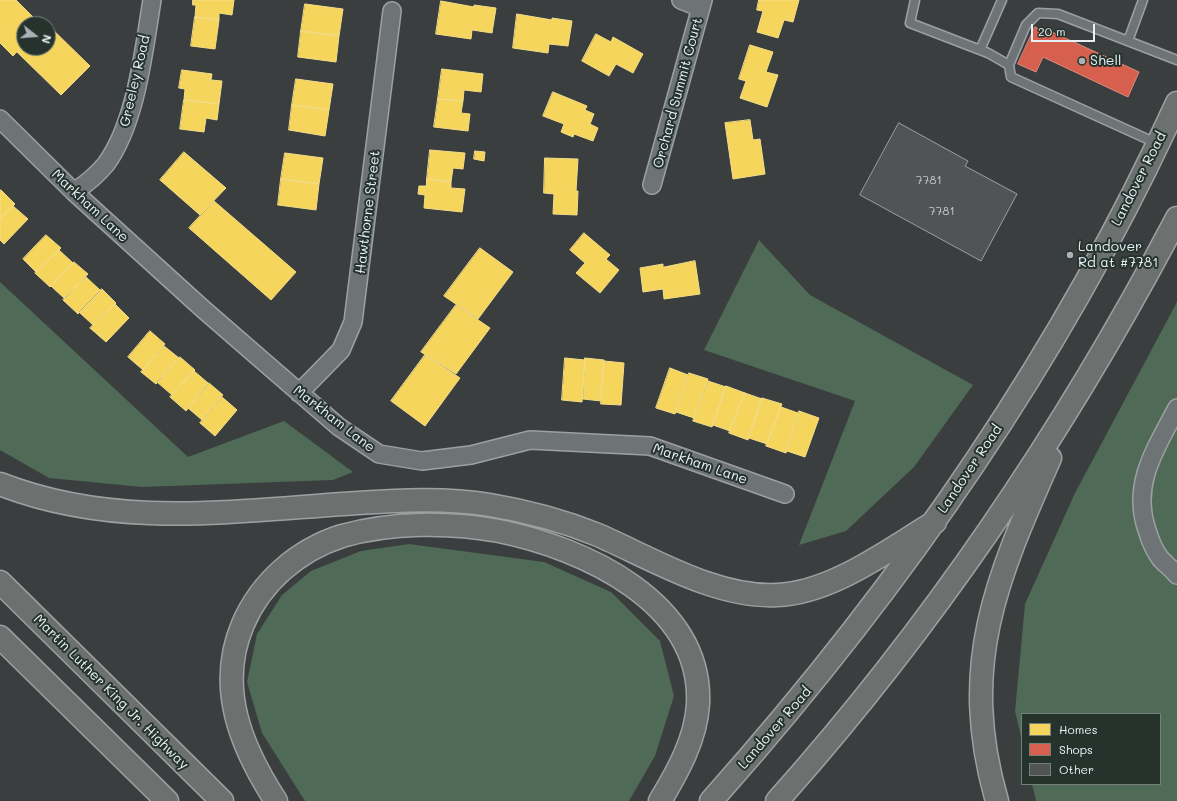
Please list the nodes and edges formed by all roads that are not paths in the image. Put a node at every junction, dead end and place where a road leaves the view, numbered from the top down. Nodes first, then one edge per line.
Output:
1 (152, 0) edge
2 (681, 0) edge
3 (915, 0) edge
4 (1002, 0) edge
5 (1143, 0) edge
6 (702, 4) edge
7 (392, 11) dead end
8 (1128, 41) junction
9 (980, 50) junction
10 (1177, 60) edge
11 (1009, 65) junction
12 (1177, 103) edge
13 (0, 119) edge
14 (1158, 144) junction
15 (652, 185) dead end
16 (74, 192) junction
17 (1177, 218) edge
18 (1080, 392) junction
19 (299, 393) junction
20 (1177, 408) edge
21 (0, 484) edge
22 (784, 494) dead end
23 (935, 522) junction
24 (1177, 575) edge
25 (0, 582) edge
26 (0, 637) edge
27 (166, 801) edge
28 (222, 801) edge
29 (276, 801) edge
30 (660, 801) edge
31 (711, 801) edge
32 (778, 801) edge
33 (997, 801) edge

1 - 16 street, Greeley Road
2 - 6 street
3 - 9 lane
4 - 9 lane
5 - 8 lane
6 - 15 street, Orchard Summit Court
7 - 19 street, Hawthorne Street
8 - 10 lane
8 - 11 lane
9 - 11 lane
11 - 14 lane
12 - 14 main road, Landover Road
13 - 16 street, Markham Lane
14 - 23 main road, Landover Road
16 - 19 street, Markham Lane
17 - 18 main road
18 - 32 main road
18 - 33 main road
19 - 22 street, Markham Lane
20 - 24 street
21 - 23 main road
23 - 31 main road, Landover Road
25 - 28 main road, Martin Luther King Jr. Highway
26 - 27 main road
29 - 30 main road

